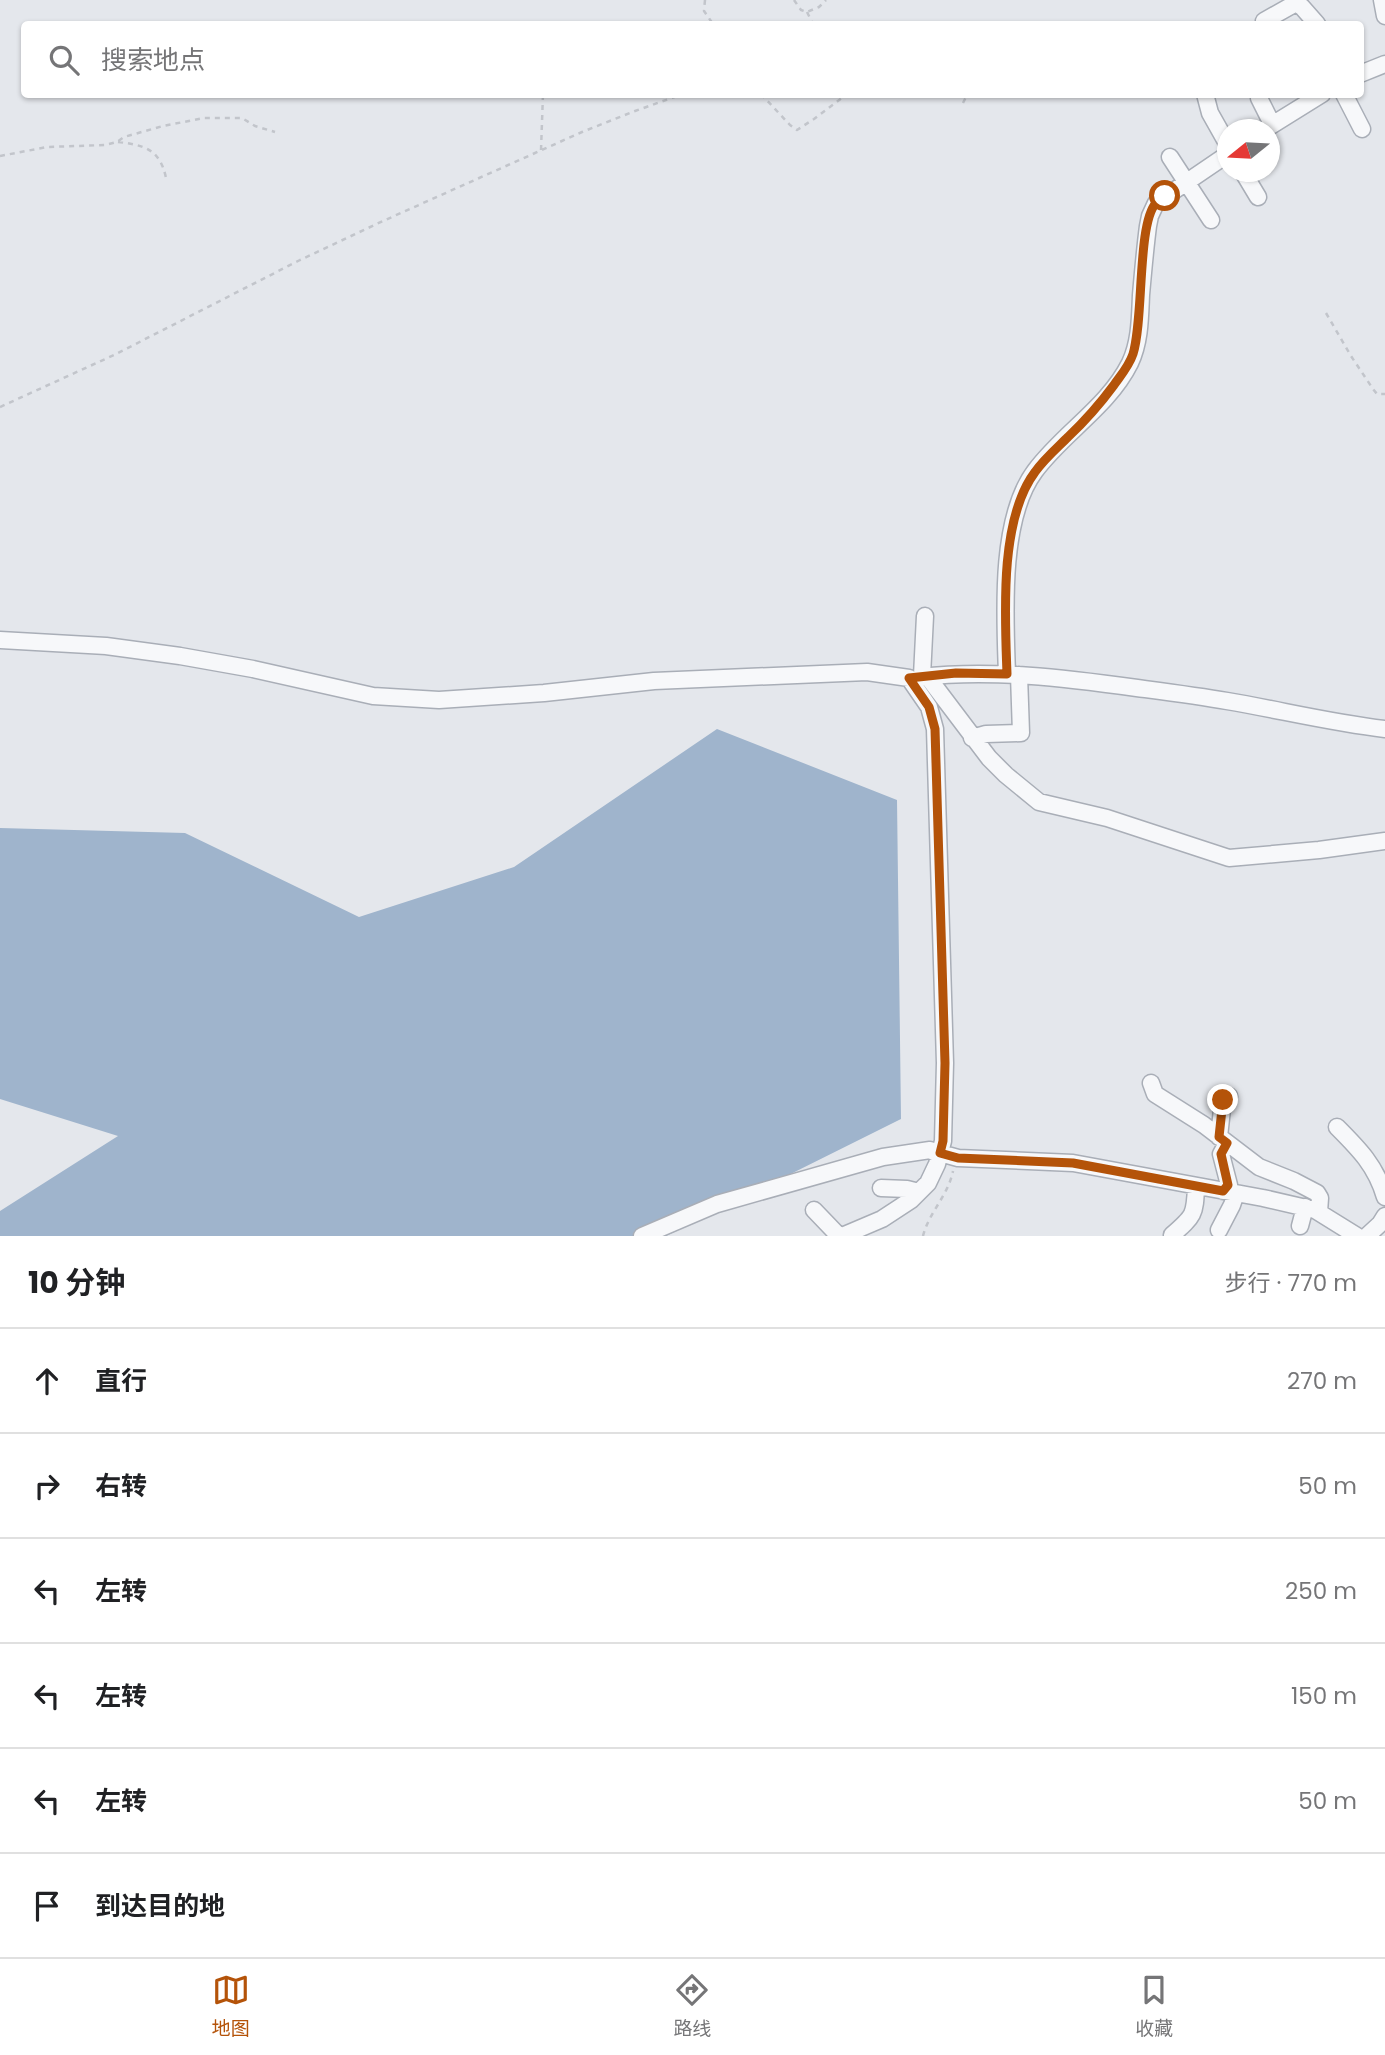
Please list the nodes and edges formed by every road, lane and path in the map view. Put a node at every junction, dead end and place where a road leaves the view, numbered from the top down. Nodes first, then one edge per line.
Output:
1 (705, 0) edge
2 (794, 0) edge
3 (826, 0) edge
4 (1382, 0) edge
5 (807, 12) junction
6 (1385, 16) edge
7 (711, 21) edge
8 (812, 21) edge
9 (1264, 21) dead end
10 (1314, 21) edge
11 (1385, 64) edge
12 (1364, 72) edge
13 (543, 98) edge
14 (672, 98) edge
15 (765, 98) edge
16 (841, 98) edge
17 (965, 98) edge
18 (1206, 98) edge
19 (1259, 98) dead end
20 (1315, 98) edge
21 (1346, 98) edge
22 (962, 103) dead end
23 (1266, 119) edge
24 (1280, 120) edge
25 (1217, 126) edge
26 (1362, 129) dead end
27 (275, 132) dead end
28 (117, 142) junction
29 (541, 150) junction
30 (0, 156) edge
31 (1170, 157) dead end
32 (1217, 161) edge
33 (166, 178) dead end
34 (1249, 182) edge
35 (1185, 183) junction
36 (1258, 197) dead end
37 (1211, 220) dead end
38 (1326, 313) dead end
39 (1385, 394) edge
40 (0, 407) edge
41 (925, 615) dead end
42 (0, 640) edge
43 (1013, 674) junction
44 (920, 677) junction
45 (1385, 729) edge
46 (972, 738) junction
47 (1385, 841) edge
48 (1151, 1083) dead end
49 (1229, 1096) dead end
50 (1337, 1127) dead end
51 (1223, 1140) junction
52 (945, 1155) junction
53 (1196, 1186) junction
54 (880, 1188) dead end
55 (919, 1192) junction
56 (1230, 1192) junction
57 (1385, 1197) edge
58 (1312, 1209) junction
59 (814, 1210) dead end
60 (1385, 1216) edge
61 (1300, 1226) dead end
62 (1219, 1230) dead end
63 (1172, 1235) edge
64 (642, 1236) edge
65 (841, 1236) edge
66 (923, 1236) edge
67 (1357, 1236) edge
68 (1367, 1236) edge

1 - 7 path
2 - 5 path
3 - 5 path
4 - 6 street
5 - 8 path
9 - 10 street
11 - 12 street
13 - 29 path
14 - 29 path
15 - 16 path
17 - 22 path
18 - 25 street
19 - 23 street
20 - 24 street
21 - 26 street
27 - 28 path
28 - 30 path
28 - 33 path
29 - 40 path
31 - 35 street
32 - 35 street
34 - 36 street
35 - 37 street
35 - 43 street
38 - 39 path
41 - 44 street
42 - 44 street
43 - 44 street
43 - 45 street
43 - 46 street
44 - 46 street
44 - 52 street
46 - 47 street
48 - 51 street
49 - 51 street
50 - 57 street
51 - 56 street
51 - 58 street
52 - 53 street
52 - 55 street
52 - 64 street
52 - 66 path
53 - 56 street
53 - 63 street
54 - 55 street
55 - 65 street
56 - 58 street
56 - 62 street
58 - 61 street
58 - 67 street
59 - 65 street
60 - 68 street

